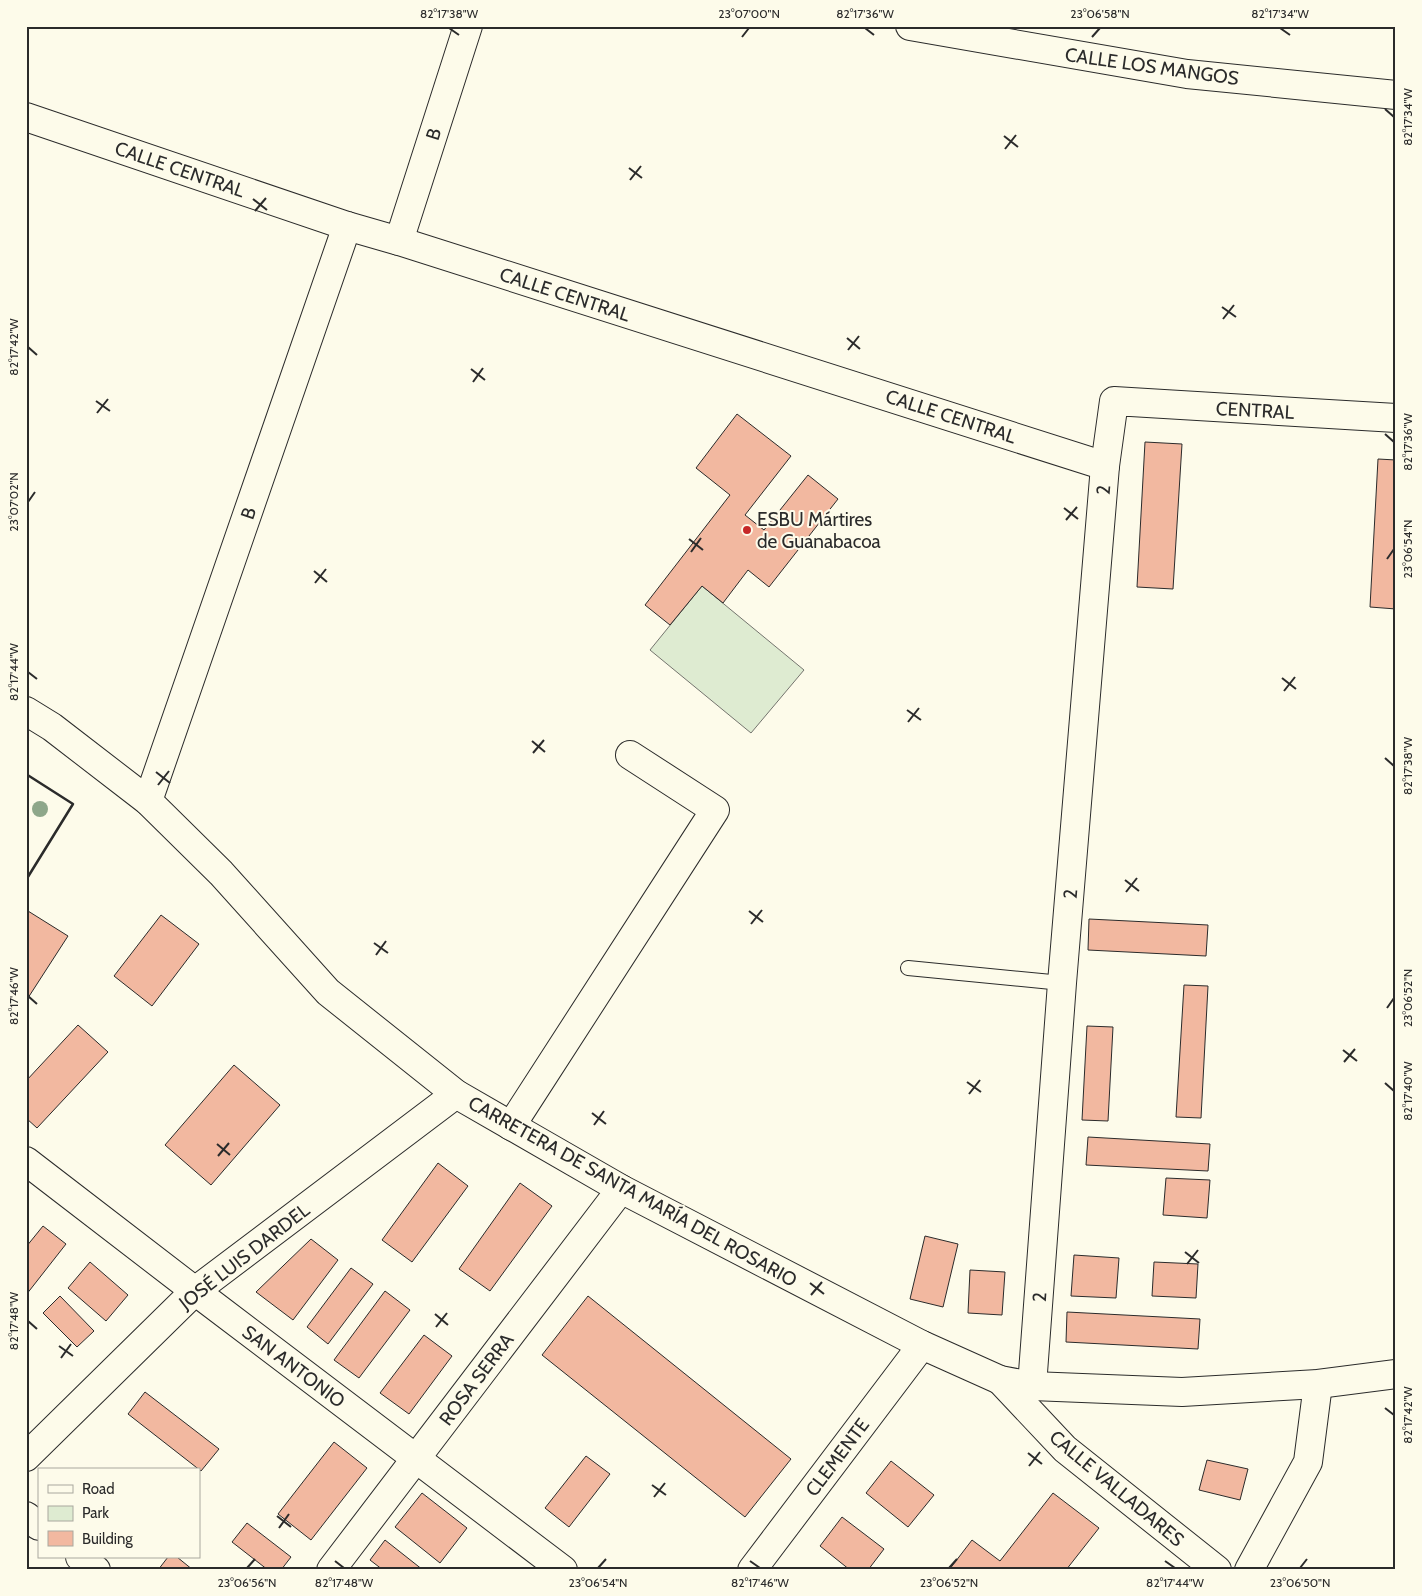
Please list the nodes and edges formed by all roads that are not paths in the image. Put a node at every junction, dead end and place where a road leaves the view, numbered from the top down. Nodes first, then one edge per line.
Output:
1 (468, 26) edge
2 (910, 26) edge
3 (1396, 95) edge
4 (26, 117) edge
5 (348, 226) junction
6 (398, 241) junction
7 (1114, 401) joint
8 (1396, 418) edge
9 (1105, 466) junction
10 (26, 711) edge
11 (630, 756) dead end
12 (148, 801) junction
13 (908, 968) dead end
14 (1062, 983) junction
15 (456, 1094) junction
16 (511, 1126) junction
17 (26, 1161) edge
18 (621, 1189) junction
19 (195, 1291) junction
20 (922, 1345) junction
21 (1396, 1374) edge
22 (1000, 1380) junction
23 (1318, 1384) junction
24 (1032, 1386) junction
25 (26, 1457) edge
26 (416, 1458) junction
27 (26, 1516) edge
28 (38, 1525) edge
29 (81, 1558) edge
30 (96, 1570) edge
31 (331, 1570) edge
32 (563, 1570) edge
33 (752, 1570) edge
34 (1217, 1570) edge
35 (1249, 1570) edge

1 - 6 street, B
2 - 3 street, CALLE LOS MANGOS
4 - 5 street, CALLE CENTRAL
5 - 6 street, CALLE CENTRAL
5 - 12 street, B
6 - 9 street, CALLE CENTRAL
7 - 8 street, CENTRAL
7 - 9 street, 2
9 - 14 street, 2
10 - 12 street, CARRETERA DE SANTA MARÍA DEL ROSARIO
11 - 16 street
12 - 15 street, CARRETERA DE SANTA MARÍA DEL ROSARIO
13 - 14 lane
14 - 24 street, 2
15 - 16 street, CARRETERA DE SANTA MARÍA DEL ROSARIO
15 - 19 street, JOSÉ LUIS DARDEL
16 - 18 street, CARRETERA DE SANTA MARÍA DEL ROSARIO
17 - 19 street, SAN ANTONIO
18 - 20 street, CARRETERA DE SANTA MARÍA DEL ROSARIO
18 - 26 street, ROSA SERRA
19 - 25 street, JOSÉ LUIS DARDEL
19 - 26 street, SAN ANTONIO
20 - 22 street, CARRETERA DE SANTA MARÍA DEL ROSARIO
20 - 33 street, CLEMENTE
21 - 23 street, CARRETERA DE SANTA MARÍA DEL ROSARIO
22 - 24 street, CARRETERA DE SANTA MARÍA DEL ROSARIO
22 - 34 street, CALLE VALLADARES
23 - 24 street, CARRETERA DE SANTA MARÍA DEL ROSARIO
23 - 35 street
26 - 31 street, ROSA SERRA
26 - 32 street, SAN ANTONIO
27 - 28 street
29 - 30 street

